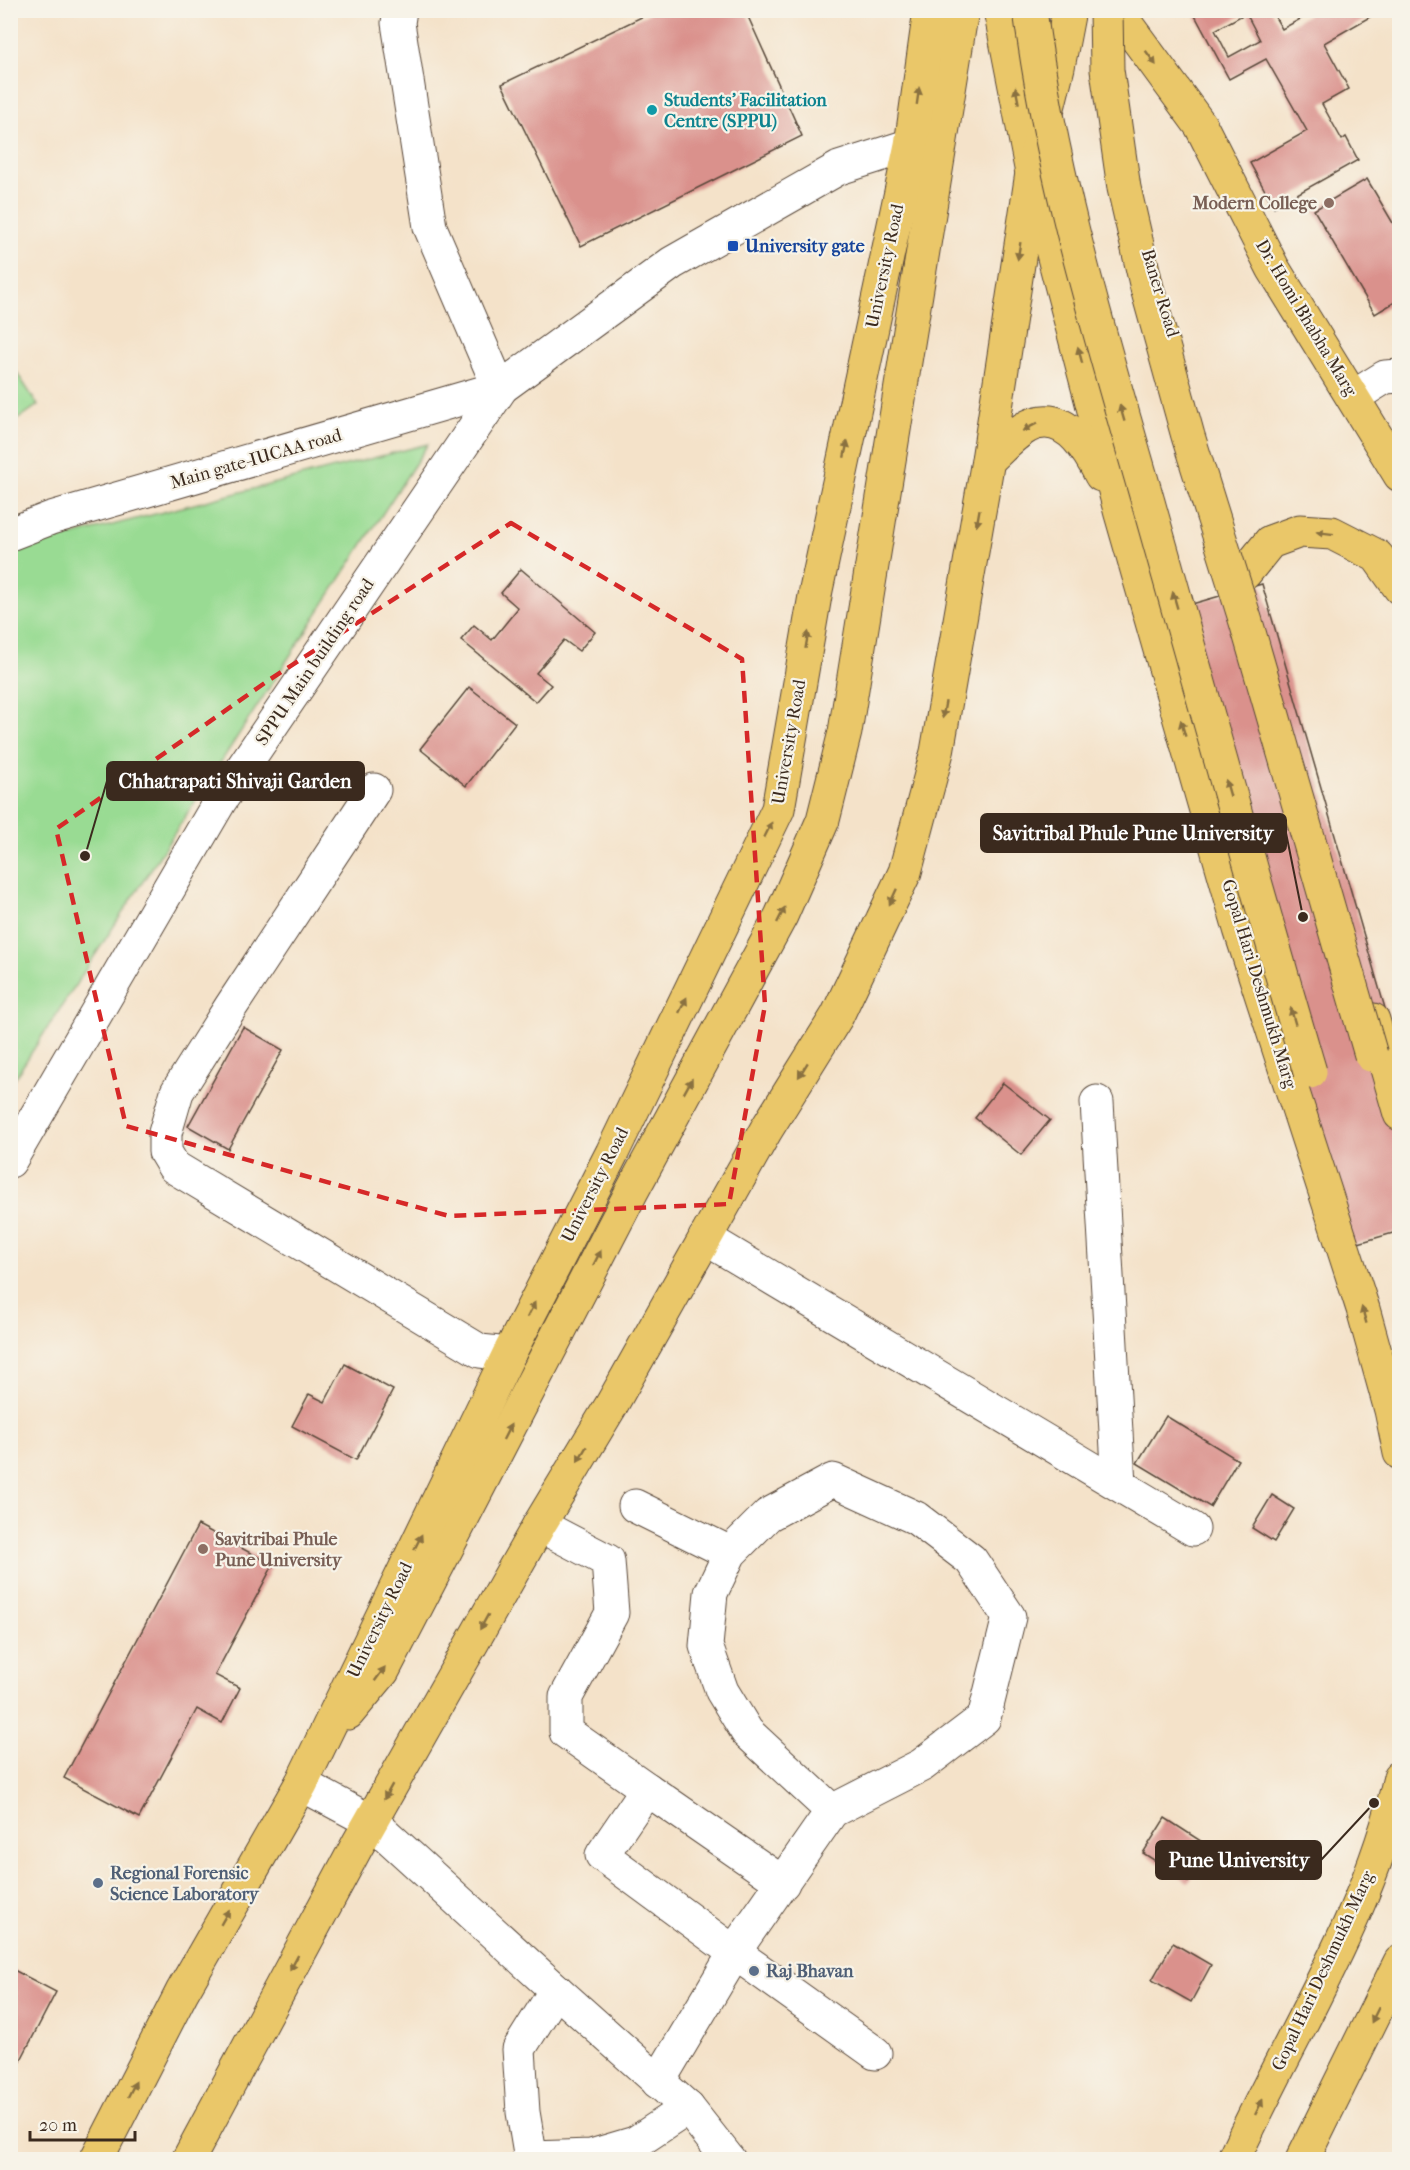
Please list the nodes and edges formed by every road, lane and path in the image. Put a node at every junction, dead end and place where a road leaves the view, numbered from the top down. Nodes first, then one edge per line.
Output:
1 (400, 10) edge
2 (930, 10) edge
3 (962, 10) edge
4 (1000, 10) edge
5 (1030, 10) edge
6 (1069, 10) edge
7 (1083, 10) edge
8 (1106, 10) edge
9 (1116, 10) edge
10 (911, 145) junction
11 (1032, 173) junction
12 (1400, 376) edge
13 (502, 387) junction
14 (1353, 397) junction
15 (988, 460) junction
16 (1400, 475) edge
17 (1121, 514) junction
18 (10, 534) edge
19 (1245, 573) junction
20 (1400, 588) edge
21 (374, 790) dead end
22 (1097, 1102) dead end
23 (1400, 1114) edge
24 (1400, 1120) edge
25 (10, 1161) edge
26 (1319, 1172) junction
27 (705, 1238) junction
28 (509, 1354) junction
29 (1388, 1357) edge
30 (1400, 1453) edge
31 (1119, 1484) junction
32 (635, 1506) dead end
33 (539, 1525) junction
34 (1193, 1529) dead end
35 (730, 1553) junction
36 (316, 1751) junction
37 (1400, 1777) edge
38 (301, 1784) junction
39 (647, 1789) junction
40 (832, 1811) junction
41 (372, 1822) junction
42 (783, 1883) junction
43 (735, 1953) junction
44 (1400, 1962) edge
45 (556, 1990) junction
46 (875, 2053) dead end
47 (658, 2082) junction
48 (688, 2108) junction
49 (591, 2158) edge
50 (531, 2159) edge
51 (96, 2160) edge
52 (188, 2160) edge
53 (729, 2160) edge
54 (1233, 2160) edge
55 (1302, 2160) edge

1 - 13 street
10 -> 2 main road, University Road
36 -> 3 main road
11 -> 4 main road
26 -> 5 main road, bridge
6 - 11 main road
7 - 19 main road, Baner Road
8 - 24 main road, bridge
9 -> 14 main road, Dr. Homi Bhabha Marg
10 - 13 street
28 -> 10 main road, University Road
11 -> 15 main road
17 -> 11 main road
12 - 14 street
13 - 18 street, Main gate-IUCAA road
13 - 25 street, SPPU Main building road
14 - 16 main road, Dr. Homi Bhabha Marg
17 -> 15 main road
15 -> 27 main road
26 -> 17 main road, Gopal Hari Deshmukh Marg
20 -> 19 main road
19 - 23 main road
21 - 28 street
22 - 31 street
29 -> 26 main road, Gopal Hari Deshmukh Marg
27 - 31 street
27 -> 33 main road
36 -> 28 main road, University Road
29 - 30 main road, Gopal Hari Deshmukh Marg
31 - 34 street
32 - 35 street
33 - 39 street
33 -> 41 main road
35 - 40 street
35 - 40 street
36 - 38 main road, University Road
54 -> 37 main road, Gopal Hari Deshmukh Marg
38 - 41 street
51 -> 38 main road, University Road
39 - 42 street
39 - 43 street
40 - 42 street
41 - 45 street
41 -> 52 main road
42 - 43 street
43 - 46 street
43 - 47 street
44 -> 55 main road
45 - 47 street
45 - 50 street
47 - 48 street
48 - 49 street
48 - 53 street
49 - 50 street

